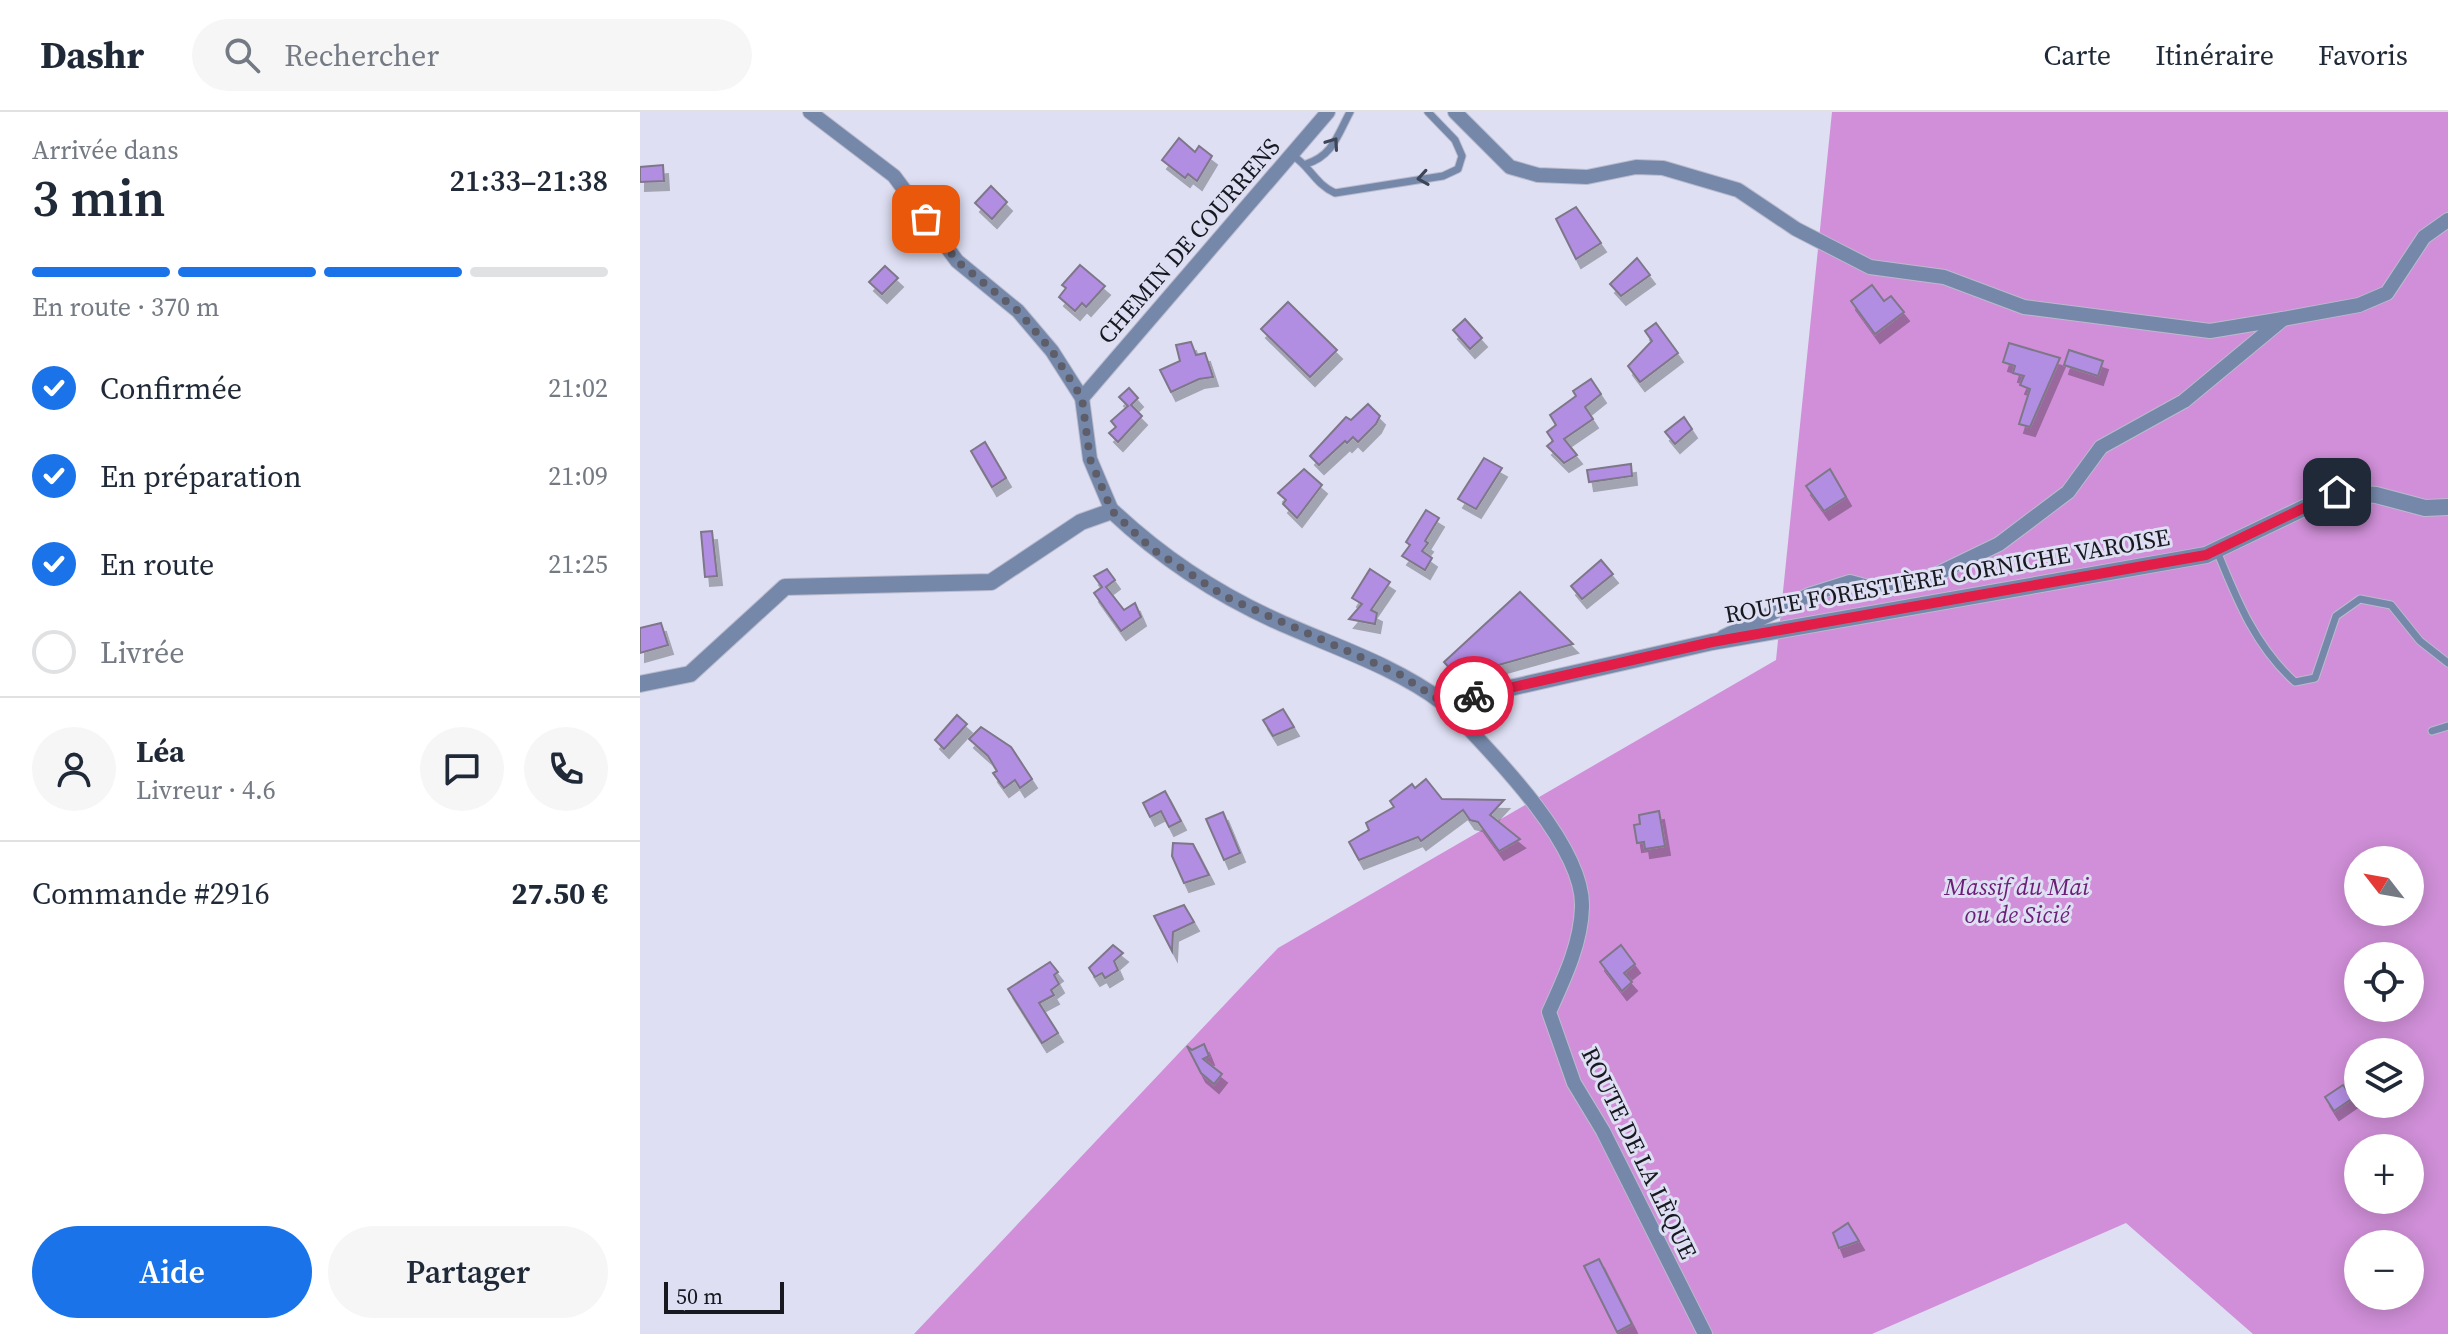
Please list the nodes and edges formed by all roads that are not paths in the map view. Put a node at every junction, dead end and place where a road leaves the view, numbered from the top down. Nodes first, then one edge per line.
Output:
1 (810, 112) edge
2 (1328, 112) edge
3 (1350, 112) edge
4 (1428, 112) edge
5 (1455, 112) edge
6 (1292, 155) junction
7 (1306, 164) junction
8 (2448, 220) edge
9 (2283, 319) junction
10 (1082, 398) junction
11 (2448, 507) edge
12 (1112, 511) junction
13 (2217, 551) junction
14 (1712, 642) junction
15 (2448, 663) edge
16 (640, 684) edge
17 (1444, 703) junction
18 (2448, 726) edge
19 (2432, 731) dead end
20 (1705, 1334) edge

1 - 10 street
2 - 6 street, CHEMIN DE COURRENS
7 -> 3 lane
4 -> 7 lane
5 - 9 street
6 - 7 lane
6 - 10 street, CHEMIN DE COURRENS
8 - 9 street
9 - 14 street
10 - 12 street
11 - 13 street, ROUTE FORESTIÈRE CORNICHE VAROISE
12 - 16 street
12 - 17 street
13 - 14 street, ROUTE FORESTIÈRE CORNICHE VAROISE
13 - 15 lane
14 - 17 street, ROUTE FORESTIÈRE CORNICHE VAROISE
17 - 20 street, ROUTE DE LA LÈQUE
18 - 19 lane

